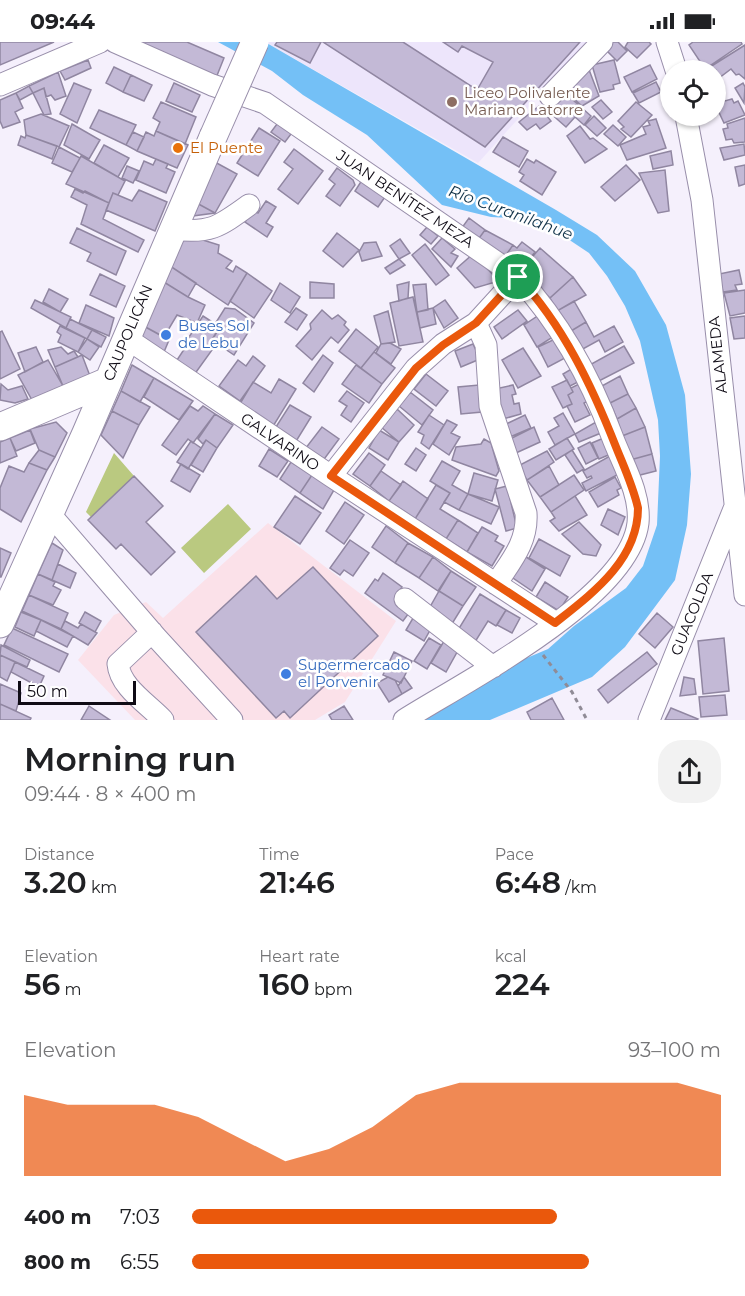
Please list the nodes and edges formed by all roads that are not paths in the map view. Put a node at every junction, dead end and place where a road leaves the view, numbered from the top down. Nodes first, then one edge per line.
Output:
1 (100, 42) edge
2 (115, 42) edge
3 (255, 42) edge
4 (602, 42) edge
5 (667, 42) edge
6 (673, 60) edge
7 (0, 86) edge
8 (550, 96) dead end
9 (688, 126) edge
10 (249, 205) dead end
11 (172, 228) junction
12 (518, 277) junction
13 (476, 323) junction
14 (126, 338) junction
15 (108, 381) junction
16 (59, 402) junction
17 (1, 425) edge
18 (86, 433) junction
19 (331, 476) junction
20 (735, 508) junction
21 (49, 513) junction
22 (496, 584) junction
23 (745, 595) edge
24 (405, 599) dead end
25 (555, 623) junction
26 (0, 624) edge
27 (152, 632) junction
28 (493, 667) junction
29 (163, 720) edge
30 (232, 720) edge
31 (404, 720) edge
32 (649, 720) edge

1 - 7 street
2 - 12 street, JUAN BENÍTEZ MEZA
3 - 11 main road, CAUPOLICÁN, bridge
4 - 8 street
5 - 6 street
9 - 20 street, ALAMEDA
10 - 11 street
11 - 14 main road, CAUPOLICÁN
12 - 13 street
12 - 25 street, JUAN BENÍTEZ MEZA
13 - 19 street
13 - 22 street
14 - 15 main road, CAUPOLICÁN
14 - 19 street, GALVARINO
15 - 16 main road
15 - 18 main road, CAUPOLICÁN
16 - 17 main road
16 - 18 main road
18 - 21 main road, CAUPOLICÁN
19 - 22 street, GALVARINO
20 - 23 street, ALAMEDA
20 - 32 street, GUACOLDA
21 - 26 main road, CAUPOLICÁN
21 - 27 street
22 - 25 street, GALVARINO
24 - 28 street
25 - 28 street, JUAN BENÍTEZ MEZA
27 - 29 street
27 - 30 street
28 - 31 street, JUAN BENÍTEZ MEZA

